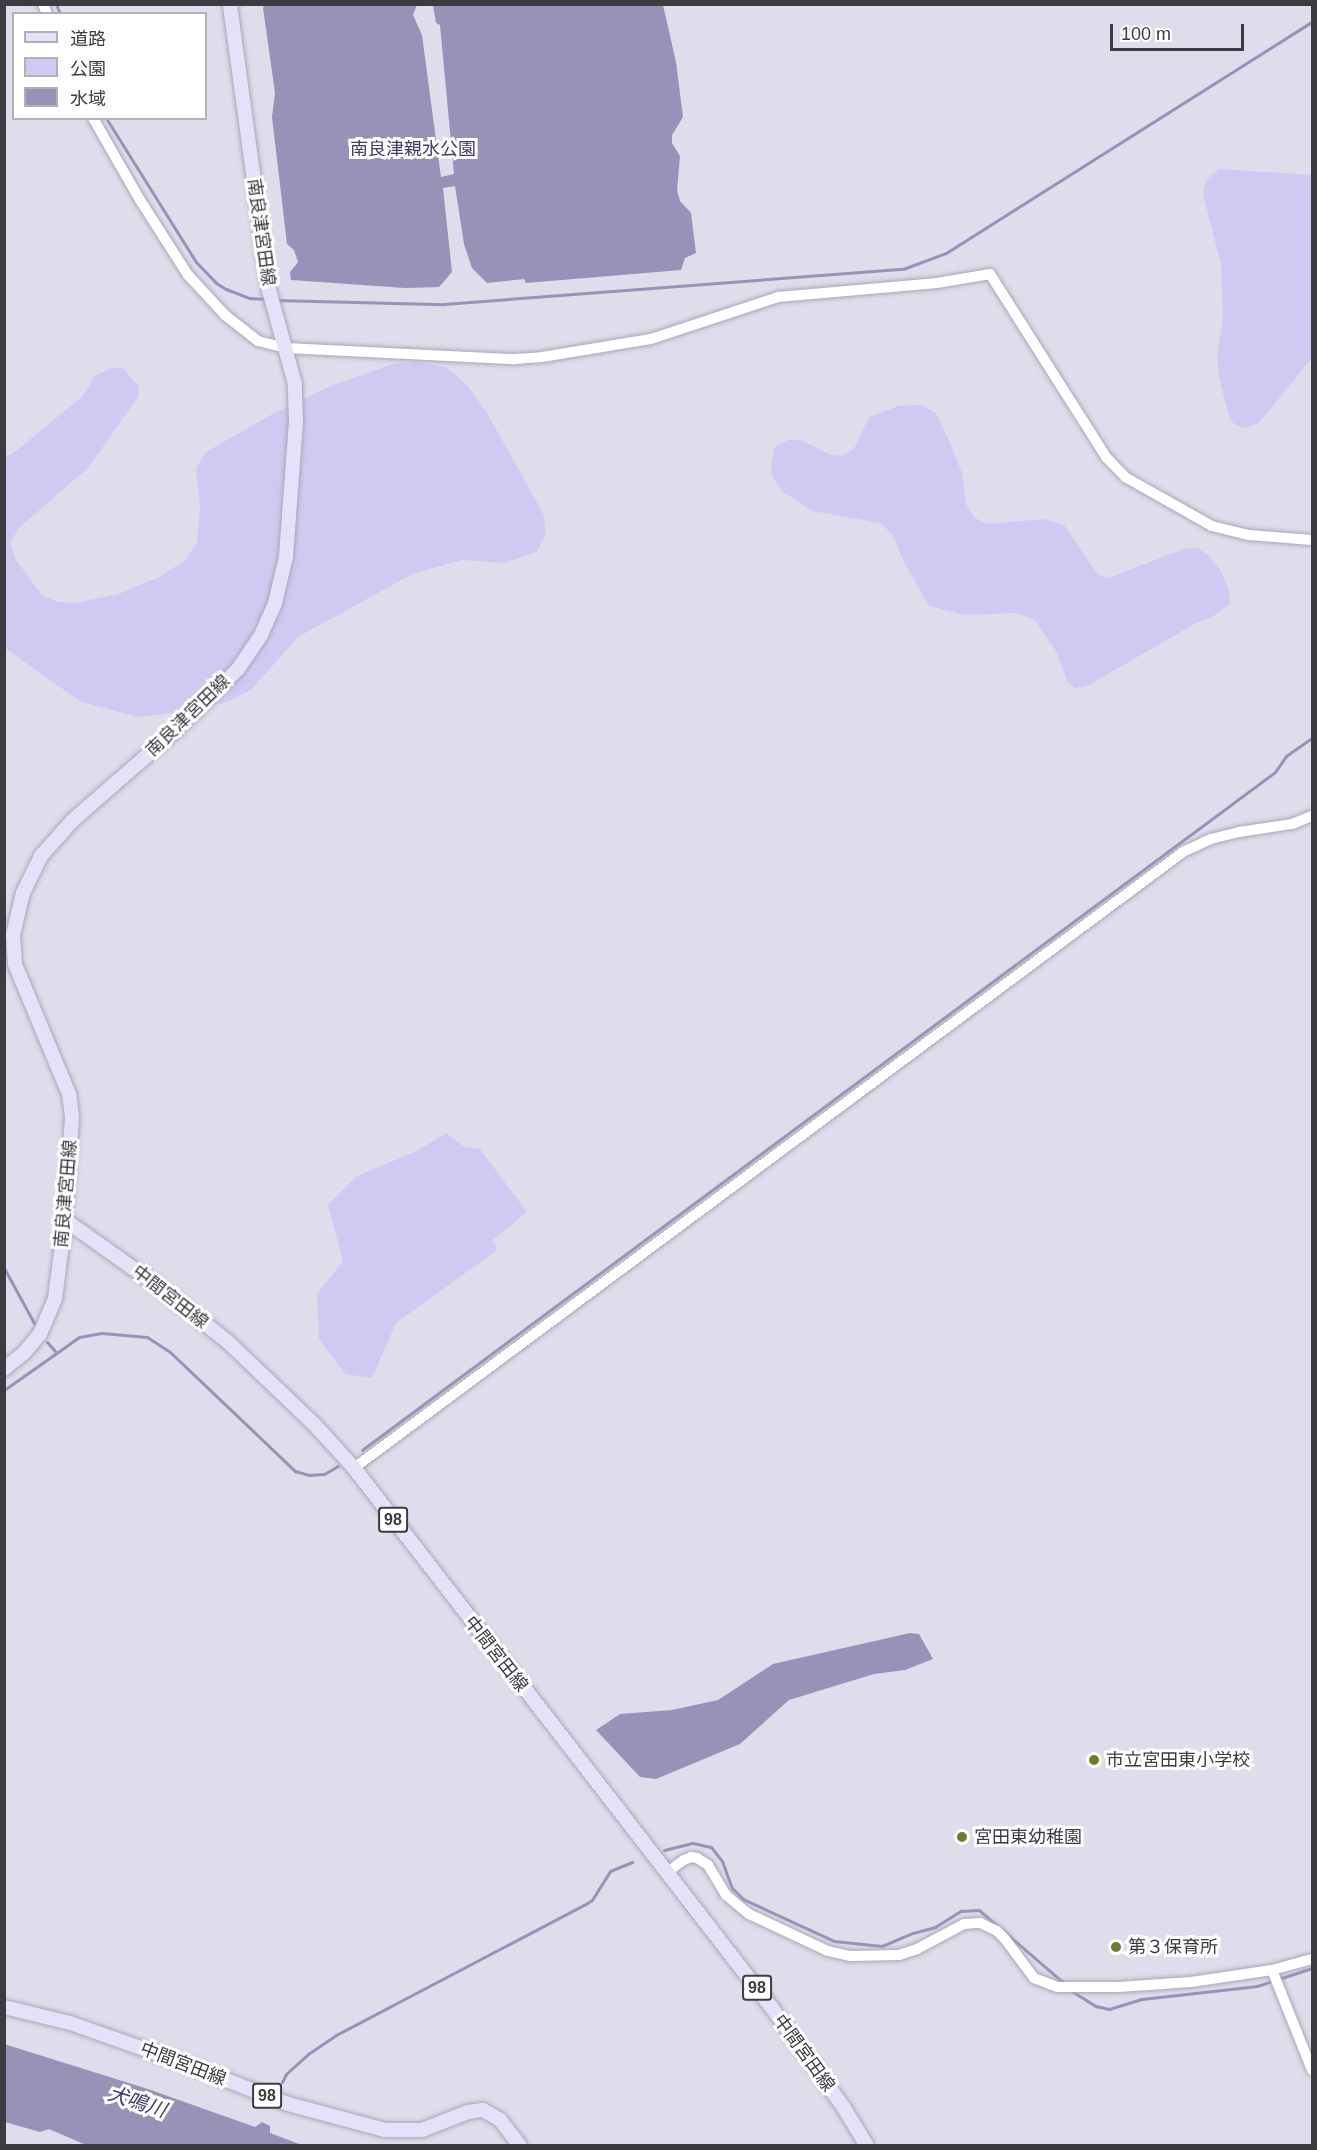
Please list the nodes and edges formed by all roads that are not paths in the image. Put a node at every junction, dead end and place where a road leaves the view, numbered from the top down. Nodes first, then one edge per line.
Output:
1 (230, 4) edge
2 (94, 120) edge
3 (286, 348) junction
4 (1312, 540) edge
5 (1312, 816) edge
6 (65, 1220) junction
7 (4, 1369) edge
8 (354, 1468) junction
9 (666, 1873) junction
10 (1312, 1959) edge
11 (1274, 1975) junction
12 (4, 2007) edge
13 (1312, 2070) edge
14 (520, 2145) edge
15 (867, 2145) edge

1 - 3 main road, 南良津宮田線
2 - 3 street
3 - 4 street
3 - 6 main road, 南良津宮田線
5 - 8 street
6 - 7 main road, 南良津宮田線
6 - 8 main road, 中間宮田線 / 98
8 - 9 main road, 中間宮田線 / 98
9 - 11 street
9 - 15 main road, 中間宮田線 / 98
10 - 11 street
11 - 13 street
12 - 14 main road, 中間宮田線 / 98

